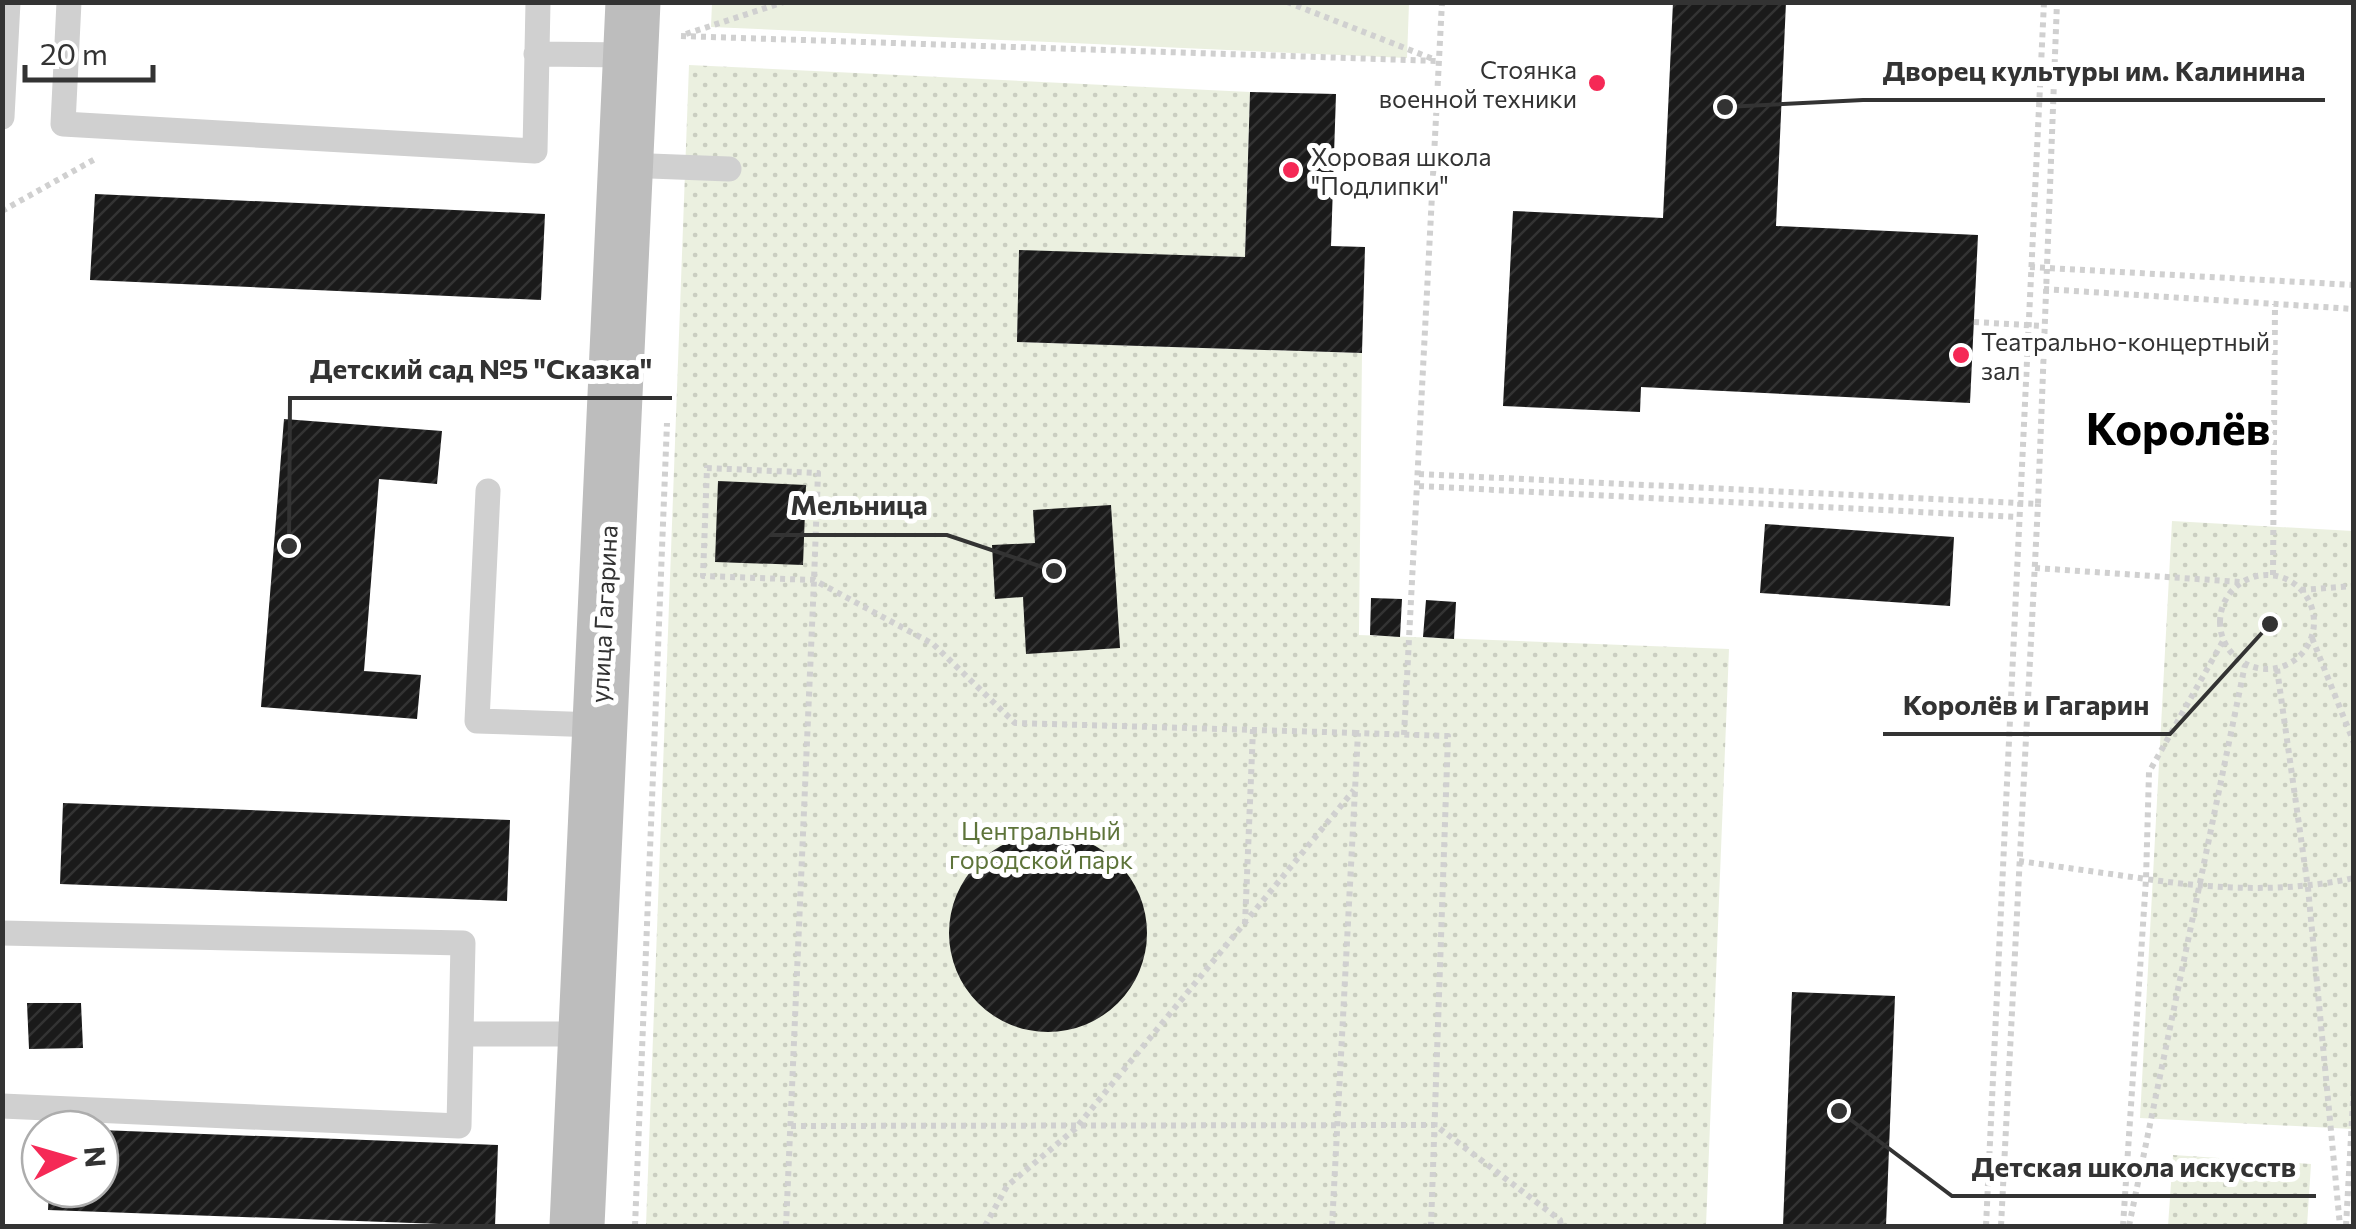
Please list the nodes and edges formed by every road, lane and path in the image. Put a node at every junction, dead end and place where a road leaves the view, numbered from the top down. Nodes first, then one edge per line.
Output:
1 (8, 2) edge
2 (69, 2) edge
3 (538, 2) edge
4 (784, 2) edge
5 (1287, 2) edge
6 (1442, 2) edge
7 (2044, 2) edge
8 (2057, 2) edge
9 (656, 33) edge
10 (680, 36) junction
11 (536, 54) junction
12 (1439, 61) junction
13 (2, 117) edge
14 (148, 129) junction
15 (624, 165) junction
16 (729, 169) dead end
17 (2, 211) edge
18 (2044, 266) junction
19 (2030, 267) junction
20 (2354, 285) edge
21 (2044, 289) junction
22 (2275, 304) junction
23 (2354, 309) edge
24 (1974, 322) dead end
25 (2028, 325) junction
26 (2043, 326) junction
27 (667, 407) dead end
28 (1419, 474) junction
29 (1418, 486) junction
30 (488, 491) dead end
31 (2020, 502) junction
32 (2038, 504) junction
33 (2018, 517) junction
34 (2035, 568) junction
35 (2273, 575) junction
36 (814, 580) junction
37 (2241, 582) junction
38 (2354, 586) edge
39 (2301, 590) junction
40 (2312, 636) junction
41 (2223, 640) junction
42 (2245, 664) junction
43 (2277, 669) junction
44 (598, 725) junction
45 (1254, 729) junction
46 (1358, 733) junction
47 (1404, 735) junction
48 (2354, 744) edge
49 (1355, 788) junction
50 (2019, 861) junction
51 (2354, 878) edge
52 (2146, 880) junction
53 (2200, 887) junction
54 (2308, 888) junction
55 (1245, 926) junction
56 (2, 933) edge
57 (461, 1034) junction
58 (584, 1034) junction
59 (2354, 1083) edge
60 (2, 1106) edge
61 (1336, 1124) junction
62 (791, 1126) junction
63 (1435, 1126) junction
64 (1075, 1128) junction
65 (577, 1226) edge
66 (634, 1226) edge
67 (786, 1226) edge
68 (984, 1226) edge
69 (1332, 1226) edge
70 (1430, 1226) edge
71 (1561, 1226) edge
72 (1986, 1226) edge
73 (2001, 1226) edge
74 (2126, 1226) edge
75 (2343, 1226) edge

1 - 13 lane
2 - 14 lane
3 - 11 lane
4 - 10 path
5 - 12 path
6 - 12 path
7 - 19 path
8 - 18 path
9 - 10 path
9 - 10 path
9 - 11 lane
9 - 15 street, улица Гагарина
10 - 12 path
11 - 14 lane
12 - 28 path
14 - 17 path
15 - 16 lane
15 - 44 street, улица Гагарина
18 - 19 path
18 - 20 path
18 - 21 path
19 - 25 path
21 - 22 path
21 - 26 path
22 - 23 path
22 - 35 path
24 - 25 path
25 - 26 path
25 - 31 path
26 - 32 path
27 - 66 path
28 - 29 path
28 - 31 path
29 - 33 path
29 - 47 path
30 - 44 lane
31 - 32 path
31 - 33 path
32 - 34 path
33 - 72 path
34 - 37 path
34 - 50 path
35 - 37 path
35 - 39 path
36 - 36 path
36 - 45 path
36 - 62 path
37 - 41 path
38 - 39 path
39 - 40 path
40 - 43 path
40 - 48 path
41 - 42 path
41 - 52 path
42 - 43 path
42 - 53 path
43 - 54 path
44 - 58 street, улица Гагарина
45 - 46 path
45 - 55 path
46 - 47 path
46 - 49 path
47 - 63 path
49 - 55 path
49 - 61 path
50 - 52 path
50 - 73 path
51 - 54 path
52 - 53 path
52 - 74 path
53 - 54 path
53 - 74 path
54 - 75 path
55 - 64 path
56 - 57 lane
57 - 58 lane
57 - 60 lane
58 - 65 street, улица Гагарина
59 - 75 path
61 - 63 path
61 - 64 path
61 - 69 path
62 - 64 path
62 - 67 path
63 - 70 path
63 - 71 path
64 - 68 path

